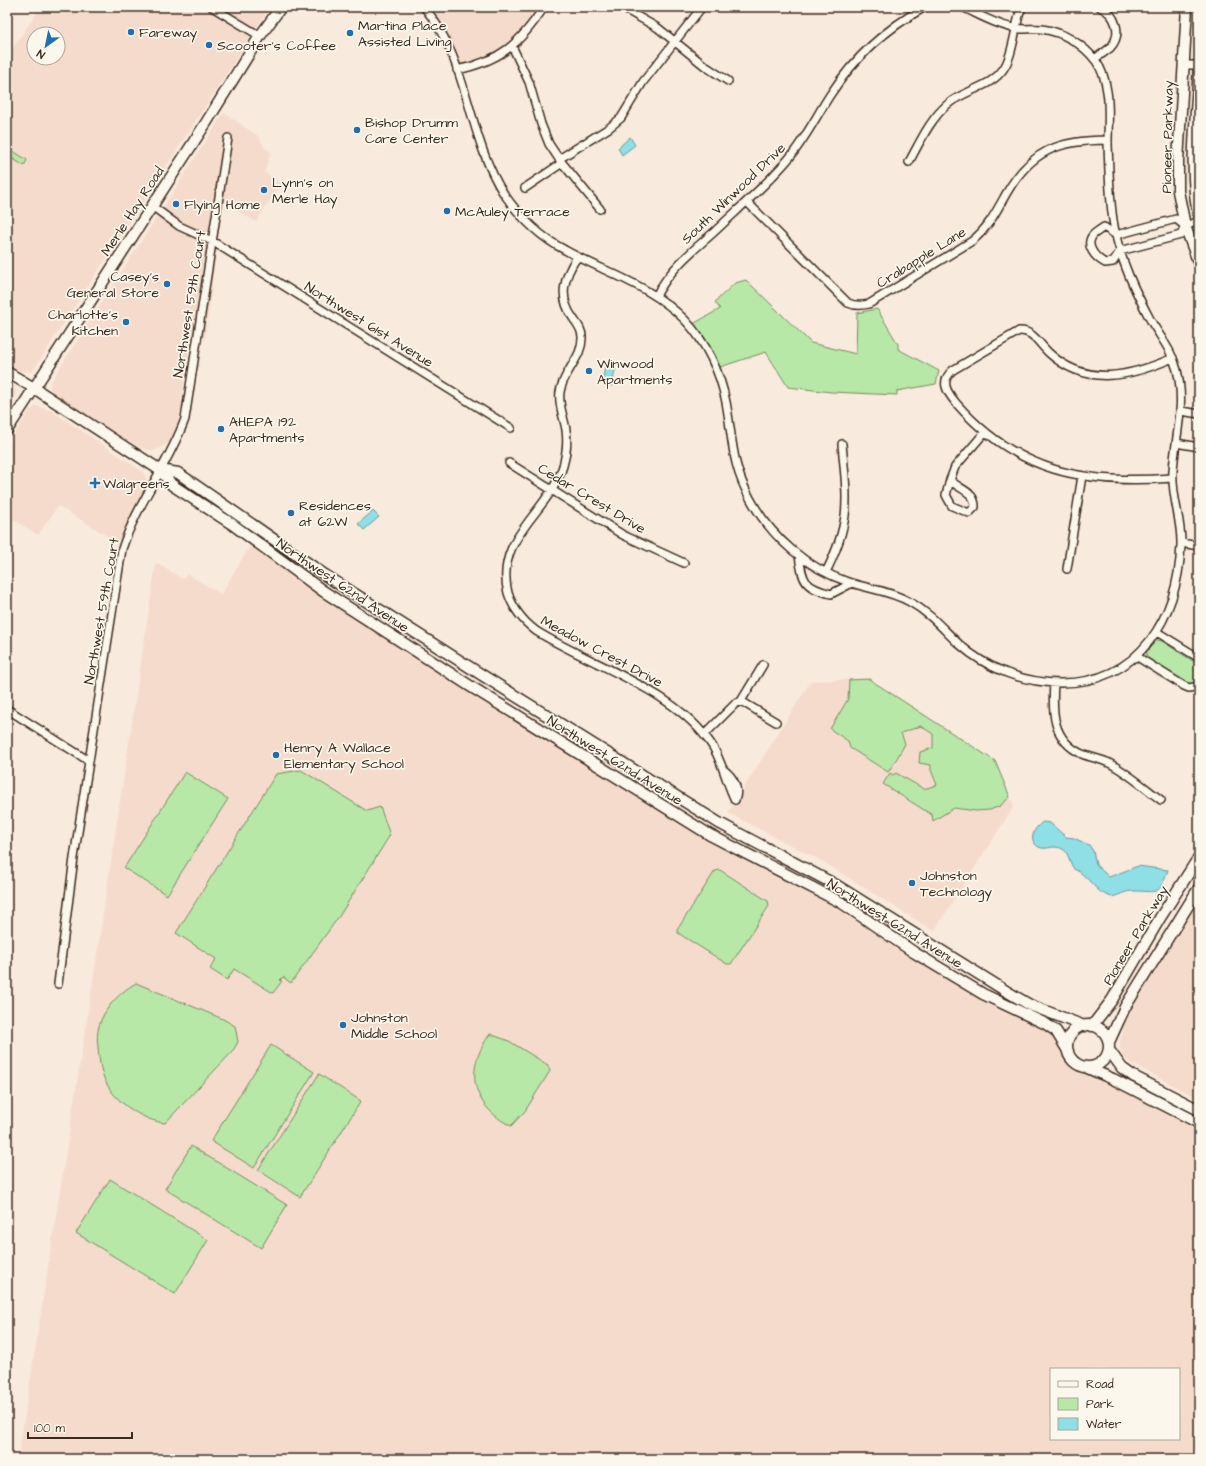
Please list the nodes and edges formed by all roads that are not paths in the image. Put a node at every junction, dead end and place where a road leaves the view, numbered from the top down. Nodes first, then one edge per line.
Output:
1 (212, 7) edge
2 (281, 7) edge
3 (424, 7) edge
4 (544, 7) edge
5 (621, 7) edge
6 (702, 7) edge
7 (925, 7) edge
8 (962, 7) edge
9 (1023, 7) edge
10 (1100, 7) edge
11 (1187, 7) edge
12 (1017, 28) junction
13 (260, 36) junction
14 (676, 41) junction
15 (512, 46) junction
16 (1094, 59) junction
17 (1199, 65) edge
18 (1183, 66) junction
19 (457, 70) junction
20 (728, 81) dead end
21 (228, 138) dead end
22 (1108, 140) junction
23 (560, 161) junction
24 (909, 162) dead end
25 (525, 188) dead end
26 (747, 202) junction
27 (152, 206) junction
28 (600, 209) dead end
29 (1199, 218) edge
30 (1199, 221) edge
31 (1185, 226) junction
32 (1116, 235) junction
33 (212, 241) junction
34 (1120, 251) junction
35 (577, 257) junction
36 (1199, 264) edge
37 (656, 296) junction
38 (1173, 358) junction
39 (7, 372) edge
40 (34, 388) junction
41 (1181, 411) junction
42 (1199, 414) edge
43 (511, 428) dead end
44 (7, 430) edge
45 (985, 432) junction
46 (842, 444) dead end
47 (1176, 444) junction
48 (1199, 447) edge
49 (509, 463) dead end
50 (160, 470) junction
51 (1082, 476) junction
52 (1172, 478) junction
53 (950, 480) junction
54 (552, 490) junction
55 (1181, 543) junction
56 (1199, 546) edge
57 (799, 556) junction
58 (684, 563) dead end
59 (1067, 569) dead end
60 (826, 572) junction
61 (852, 583) junction
62 (1157, 632) junction
63 (1136, 656) junction
64 (1199, 658) edge
65 (763, 666) dead end
66 (1054, 683) junction
67 (1199, 686) edge
68 (742, 701) junction
69 (7, 709) edge
70 (776, 722) dead end
71 (704, 735) junction
72 (89, 761) junction
73 (724, 770) dead end
74 (1160, 800) dead end
75 (1199, 857) edge
76 (1199, 888) edge
77 (58, 984) dead end
78 (1088, 1026) junction
79 (1109, 1046) junction
80 (1068, 1051) junction
81 (1085, 1067) junction
82 (1199, 1110) edge
83 (1199, 1123) edge

1 - 13 street
2 - 13 street, Merle Hay Road
3 - 19 street
4 - 15 street
5 - 14 street
6 - 14 street
7 - 26 street, South Winwood Drive
8 - 12 street
9 - 12 street
10 - 16 street
11 - 18 street, Pioneer Parkway
12 - 16 street
12 - 24 street
13 - 27 street, Merle Hay Road
14 - 20 street
14 - 23 street
15 - 19 street
15 - 23 street
16 - 22 street
17 - 18 street
17 - 29 street, Pioneer Parkway
18 - 31 street, Pioneer Parkway
19 - 35 street
21 - 33 street, Northwest 59th Court
22 - 26 street, Crabapple Lane
22 - 32 street
23 - 25 street
23 - 28 street
26 - 37 street, South Winwood Drive
27 - 33 street, Northwest 61st Avenue
27 - 40 street, Merle Hay Road
30 - 31 street
31 - 32 street
31 - 34 street
31 - 36 street, Pioneer Parkway
32 - 34 street
32 - 34 street
33 - 43 street, Northwest 61st Avenue
33 - 50 street, Northwest 59th Court
34 - 38 street
35 - 37 street
35 - 54 street, Meadow Crest Drive
37 - 57 street
38 - 41 street
38 - 45 street
39 - 40 street, Northwest 62nd Avenue
40 - 44 street, Merle Hay Road
40 - 50 street, Northwest 62nd Avenue
41 - 42 street
41 - 47 street
45 - 51 street
45 - 53 street
46 - 60 street
47 - 48 street
47 - 52 street
49 - 54 street, Cedar Crest Drive
50 - 72 street, Northwest 59th Court
50 - 78 street, Northwest 62nd Avenue
50 - 80 street, Northwest 62nd Avenue
51 - 52 street
51 - 59 street
52 - 55 street
53 - 53 street
54 - 58 street, Cedar Crest Drive
54 - 71 street, Meadow Crest Drive
55 - 56 street
55 - 62 street
57 - 60 street
57 - 61 street
60 - 61 street
61 - 66 street
62 - 63 street
62 - 64 street
63 - 66 street
63 - 67 street
65 - 68 street
66 - 74 street
68 - 70 street
68 - 71 street
69 - 72 street
71 - 73 street, Meadow Crest Drive
72 - 77 street, Northwest 59th Court
75 - 78 street, Pioneer Parkway
76 - 79 street, Pioneer Parkway
78 - 79 street
78 - 80 street
79 - 81 street
79 - 82 street
80 - 81 street
81 - 83 street

